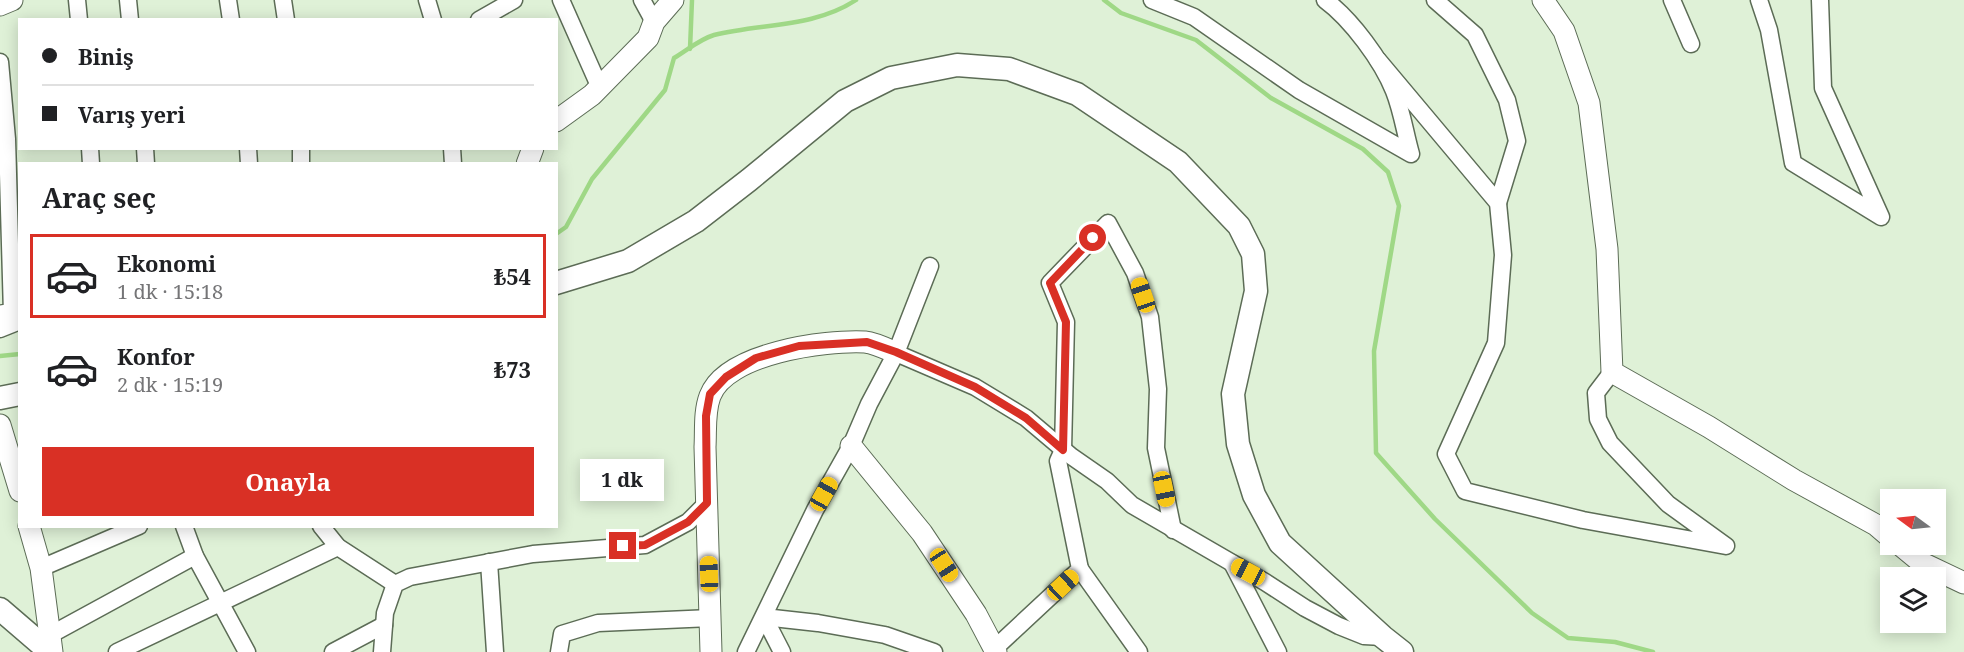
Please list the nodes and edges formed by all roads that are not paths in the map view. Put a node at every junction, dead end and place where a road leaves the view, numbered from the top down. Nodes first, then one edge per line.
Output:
1 (12, 0) edge
2 (77, 0) edge
3 (128, 0) edge
4 (228, 0) edge
5 (283, 0) edge
6 (427, 0) edge
7 (514, 0) edge
8 (561, 0) edge
9 (642, 0) edge
10 (673, 0) edge
11 (1152, 0) edge
12 (1325, 0) edge
13 (1435, 0) edge
14 (1543, 0) edge
15 (1672, 0) edge
16 (1759, 0) edge
17 (1820, 0) edge
18 (0, 5) edge
19 (79, 18) edge
20 (130, 18) edge
21 (231, 18) edge
22 (286, 18) edge
23 (432, 18) edge
24 (483, 18) edge
25 (654, 22) junction
26 (1691, 44) dead end
27 (1378, 60) junction
28 (0, 62) edge
29 (600, 88) junction
30 (558, 120) edge
31 (9, 140) edge
32 (1498, 203) junction
33 (930, 266) dead end
34 (558, 282) edge
35 (10, 319) edge
36 (896, 352) junction
37 (1612, 372) junction
38 (18, 394) edge
39 (0, 398) edge
40 (0, 425) edge
41 (851, 446) junction
42 (1063, 450) junction
43 (18, 480) edge
44 (707, 503) junction
45 (31, 528) edge
46 (135, 528) edge
47 (185, 528) edge
48 (323, 528) edge
49 (1880, 529) edge
50 (1173, 530) junction
51 (338, 547) junction
52 (1912, 555) edge
53 (195, 556) junction
54 (489, 562) junction
55 (1232, 563) junction
56 (41, 568) junction
57 (1080, 569) junction
58 (1964, 583) edge
59 (395, 584) junction
60 (220, 603) junction
61 (0, 609) edge
62 (764, 617) junction
63 (711, 618) junction
64 (384, 625) junction
65 (1383, 637) junction
66 (51, 646) edge
67 (995, 651) edge
68 (117, 652) edge
69 (247, 652) edge
70 (333, 652) edge
71 (382, 652) edge
72 (495, 652) edge
73 (559, 652) edge
74 (711, 652) edge
75 (746, 652) edge
76 (782, 652) edge
77 (934, 652) edge
78 (1139, 652) edge
79 (1278, 652) edge
80 (1402, 652) edge

1 - 18 street
2 - 19 street
3 - 20 street
4 - 21 street
5 - 22 street
6 - 23 street
7 - 24 street
8 - 29 street
9 - 25 street
10 - 25 street
11 - 27 street
12 - 27 street
13 - 32 street
14 - 37 street
15 - 26 street
16 - 17 street
25 - 29 street
27 - 32 street
28 - 31 street
29 - 30 street
31 - 35 street
32 - 37 street
33 - 36 street
34 - 65 main road
36 - 41 street
36 - 42 street
36 - 44 street
37 - 49 street
38 - 39 main road
40 - 43 street
41 - 62 street
41 - 67 street
42 - 50 street
42 - 50 street
42 - 57 street
44 - 54 street
44 - 63 street
45 - 56 street
46 - 56 street
47 - 53 street
48 - 51 street
50 - 55 street
51 - 59 street
51 - 60 street
52 - 58 street
53 - 60 street
53 - 66 street
54 - 59 street
54 - 72 street
55 - 65 street
55 - 79 street
56 - 66 street
57 - 67 street
57 - 78 street
59 - 64 street
60 - 68 street
60 - 69 street
61 - 66 main road
62 - 75 street
62 - 76 street
62 - 77 street
63 - 73 street
63 - 74 street
64 - 70 street
64 - 71 street
65 - 80 main road

